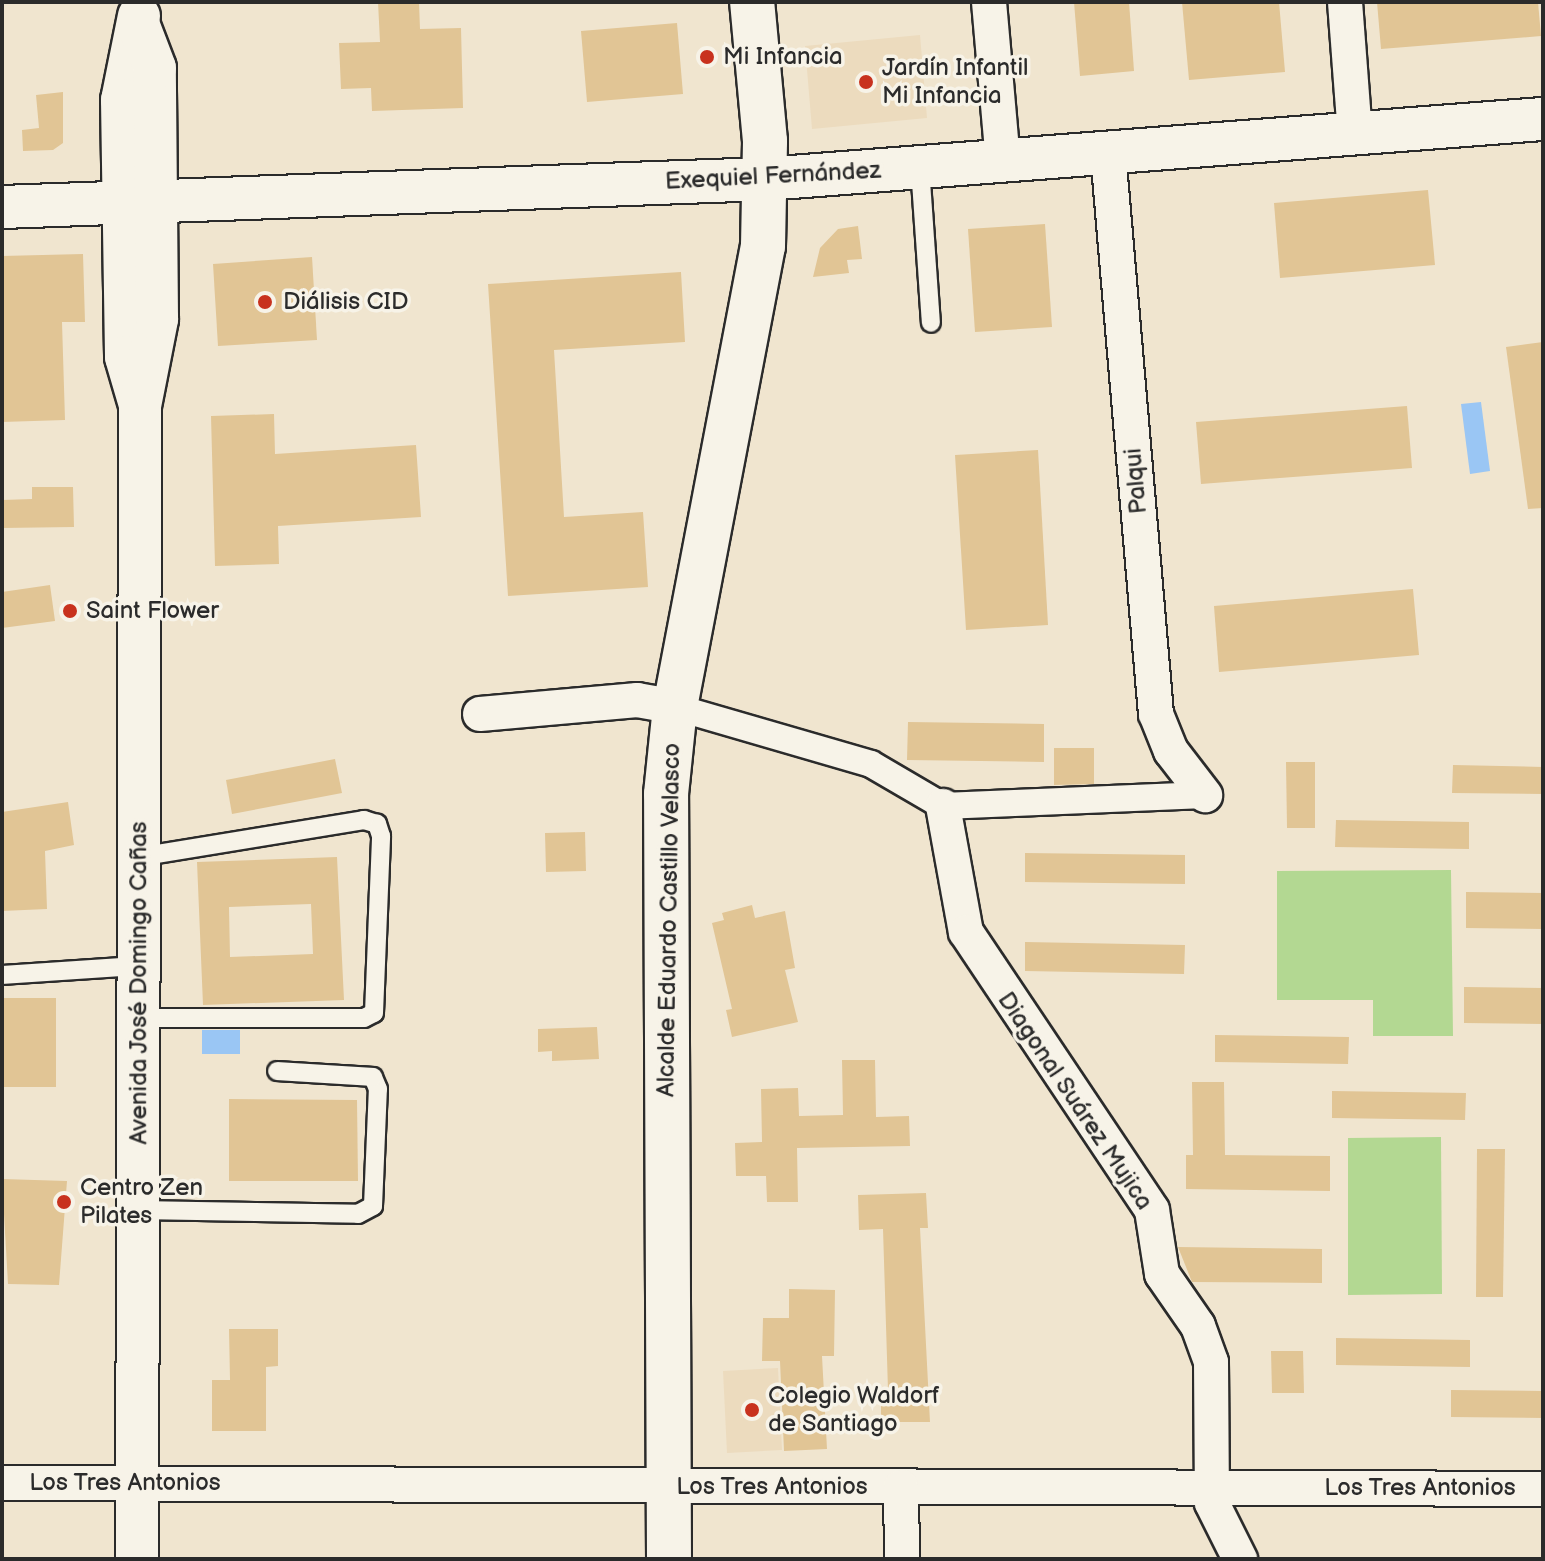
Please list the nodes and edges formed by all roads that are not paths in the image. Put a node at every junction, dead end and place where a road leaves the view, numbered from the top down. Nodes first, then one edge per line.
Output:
1 (752, 2) edge
2 (989, 2) edge
3 (1345, 2) edge
4 (139, 14) edge
5 (1543, 119) edge
6 (1355, 134) junction
7 (1108, 153) junction
8 (1003, 161) junction
9 (920, 167) junction
10 (766, 179) junction
11 (139, 203) junction
12 (2, 207) edge
13 (931, 323) dead end
14 (675, 707) junction
15 (480, 714) dead end
16 (1205, 795) joint
17 (943, 806) junction
18 (139, 857) junction
19 (139, 966) junction
20 (2, 975) edge
21 (139, 1018) junction
22 (277, 1071) dead end
23 (138, 1210) junction
24 (2, 1483) edge
25 (137, 1483) junction
26 (669, 1486) junction
27 (901, 1487) junction
28 (1209, 1487) junction
29 (1543, 1489) edge
30 (137, 1559) edge
31 (669, 1559) edge
32 (902, 1559) edge
33 (1240, 1559) edge

1 - 10 main road, Alcalde Eduardo Castillo Velasco
2 - 8 street
3 - 6 street
4 - 11 street, Avenida José Domingo Cañas
5 - 6 street, Exequiel Fernández
6 - 7 street, Exequiel Fernández
7 - 8 street, Exequiel Fernández
7 - 16 street, Palqui
8 - 9 street, Exequiel Fernández
9 - 10 street, Exequiel Fernández
9 - 13 lane
10 - 11 street, Exequiel Fernández
10 - 14 main road, Alcalde Eduardo Castillo Velasco
11 - 12 street, Exequiel Fernández
11 - 18 street, Avenida José Domingo Cañas
14 - 15 street
14 - 17 street
14 - 26 main road, Alcalde Eduardo Castillo Velasco
16 - 17 street
17 - 28 street, Diagonal Suárez Mujica
18 - 19 street, Avenida José Domingo Cañas
18 - 21 lane
19 - 20 lane
19 - 21 street, Avenida José Domingo Cañas
21 - 23 street, Avenida José Domingo Cañas
22 - 23 lane
23 - 25 street, Avenida José Domingo Cañas
24 - 25 street, Los Tres Antonios
25 - 26 street, Los Tres Antonios
25 - 30 street, Avenida José Domingo Cañas
26 - 27 street, Los Tres Antonios
26 - 31 main road, Alcalde Eduardo Castillo Velasco
27 - 28 street, Los Tres Antonios
27 - 32 street
28 - 29 street, Los Tres Antonios
28 - 33 street, Diagonal Suárez Mujica

